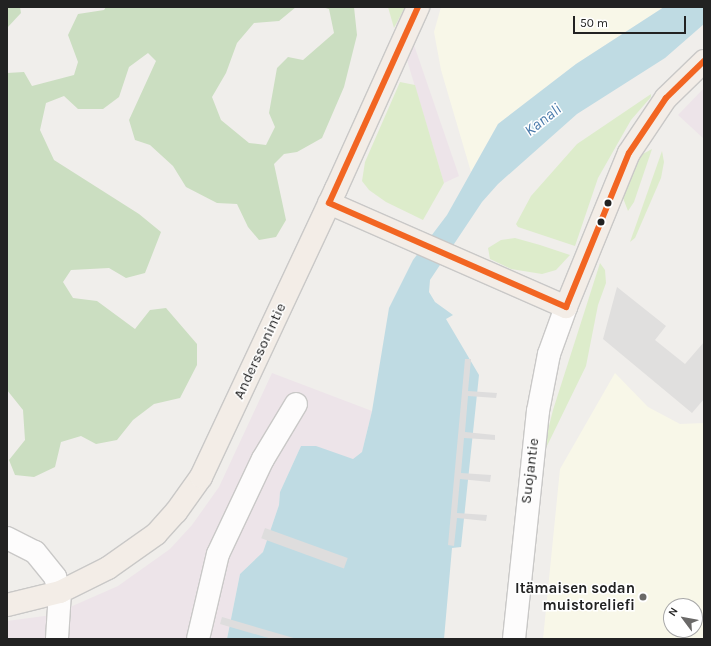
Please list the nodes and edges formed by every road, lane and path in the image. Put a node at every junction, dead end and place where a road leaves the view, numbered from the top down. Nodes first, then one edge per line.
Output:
1 (418, 7) edge
2 (704, 61) edge
3 (329, 203) junction
4 (566, 307) junction
5 (296, 404) dead end
6 (7, 538) edge
7 (60, 592) junction
8 (7, 604) edge
9 (57, 639) edge
10 (198, 639) edge
11 (514, 639) edge

1 - 3 main road, Anderssonintie
2 - 4 main road
3 - 4 main road
3 - 7 main road, Anderssonintie
4 - 11 street, Suojantie
5 - 10 street
6 - 7 street
7 - 8 main road, Anderssonintie
7 - 9 street

